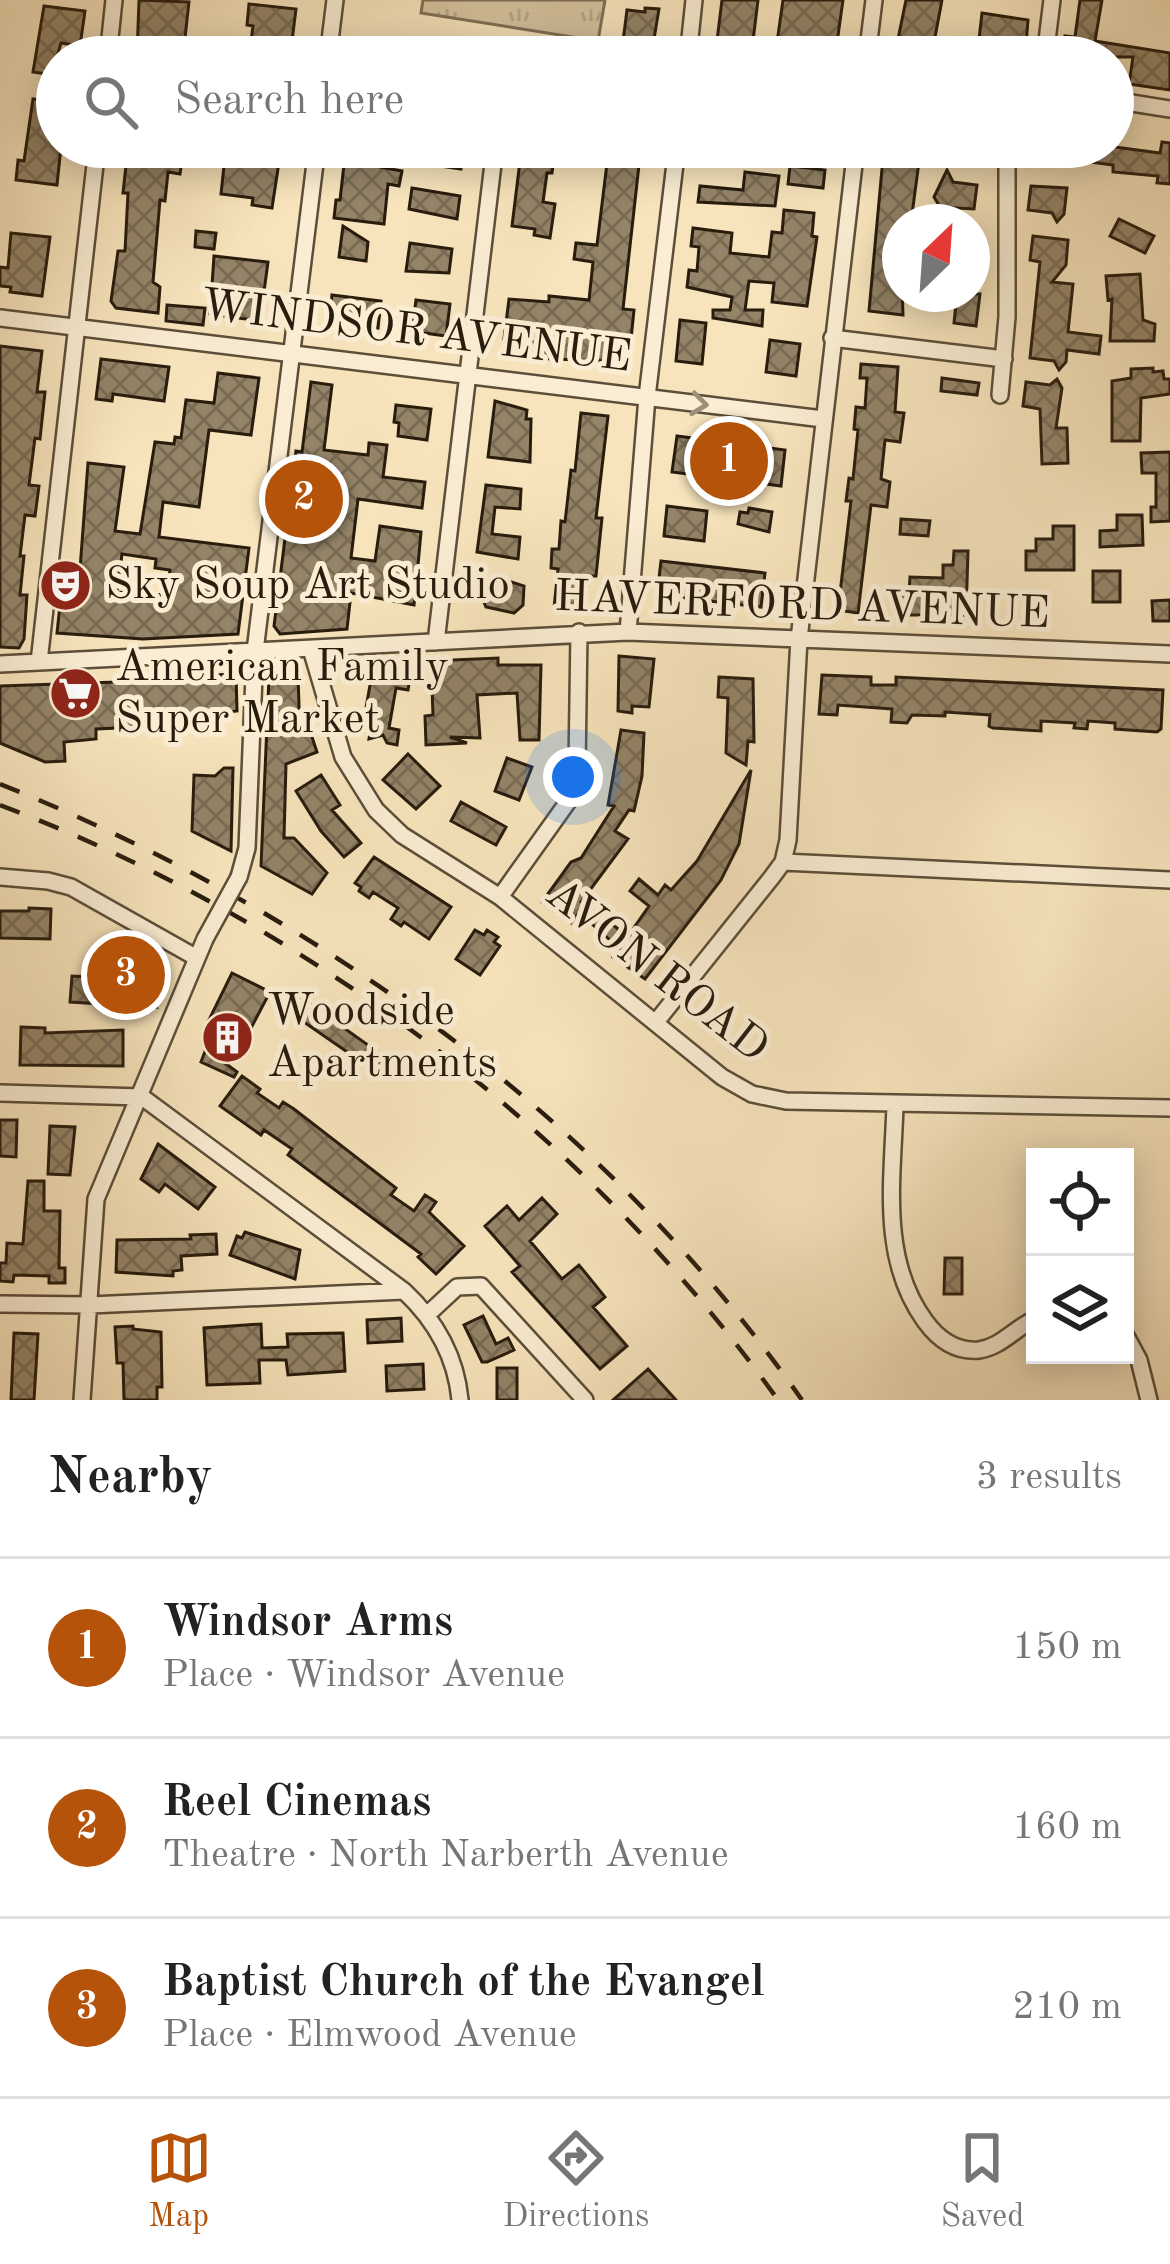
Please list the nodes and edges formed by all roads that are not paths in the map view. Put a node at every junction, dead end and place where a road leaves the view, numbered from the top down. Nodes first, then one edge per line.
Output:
1 (114, 0) edge
2 (335, 0) edge
3 (694, 0) edge
4 (874, 0) edge
5 (1052, 0) edge
6 (110, 36) edge
7 (331, 36) edge
8 (690, 36) edge
9 (870, 36) edge
10 (1048, 36) edge
11 (1134, 104) edge
12 (1170, 110) edge
13 (95, 168) edge
14 (313, 168) edge
15 (492, 168) edge
16 (674, 168) edge
17 (853, 168) edge
18 (1007, 168) edge
19 (0, 318) edge
20 (76, 328) junction
21 (832, 338) junction
22 (291, 353) junction
23 (1004, 359) junction
24 (467, 373) junction
25 (1000, 395) dead end
26 (647, 398) junction
27 (823, 419) junction
28 (579, 632) junction
29 (628, 632) junction
30 (799, 638) junction
31 (436, 642) junction
32 (311, 649) junction
33 (255, 651) junction
34 (1170, 654) edge
35 (39, 662) junction
36 (0, 664) edge
37 (782, 862) junction
38 (0, 878) edge
39 (1170, 880) edge
40 (500, 897) junction
41 (197, 958) junction
42 (656, 1022) junction
43 (0, 1093) edge
44 (142, 1097) junction
45 (895, 1105) junction
46 (1170, 1108) edge
47 (404, 1291) junction
48 (0, 1304) edge
49 (90, 1305) junction
50 (428, 1314) junction
51 (1026, 1325) edge
52 (1134, 1352) edge
53 (82, 1400) edge
54 (460, 1400) edge
55 (585, 1400) edge
56 (1149, 1400) edge

1 - 6 street
2 - 7 street
3 - 8 street
4 - 9 street
5 - 10 street
11 - 12 street
13 - 20 street
14 - 22 street
15 - 24 street
16 - 26 street
17 - 21 street
18 - 23 street
19 - 20 street, WINDSOR AVENUE
20 - 22 street, WINDSOR AVENUE
20 - 35 street
21 - 23 street
21 - 27 street
22 - 24 street, WINDSOR AVENUE
22 - 33 street
23 - 25 street
24 - 26 street, WINDSOR AVENUE
24 - 31 street
26 -> 27 street, WINDSOR AVENUE
26 - 29 street
27 - 30 street
28 - 29 street, HAVERFORD AVENUE
28 - 31 street, HAVERFORD AVENUE
28 - 40 street
29 - 30 street, HAVERFORD AVENUE
30 - 34 street, HAVERFORD AVENUE
30 - 37 street
31 - 32 street, HAVERFORD AVENUE
32 - 33 street, HAVERFORD AVENUE
32 - 40 street, AVON ROAD
33 - 35 street, HAVERFORD AVENUE
33 - 41 street, bridge
35 - 36 street, HAVERFORD AVENUE
37 - 39 street
37 - 42 street
38 - 41 street
40 - 42 street, AVON ROAD
41 - 44 street
42 - 45 street, AVON ROAD
43 - 44 street
44 - 47 street
44 - 49 street
45 - 46 street, AVON ROAD
45 - 51 street
47 - 49 street
47 - 50 street
48 - 49 street
49 - 53 street
50 - 54 street
50 - 55 street
52 - 56 street

